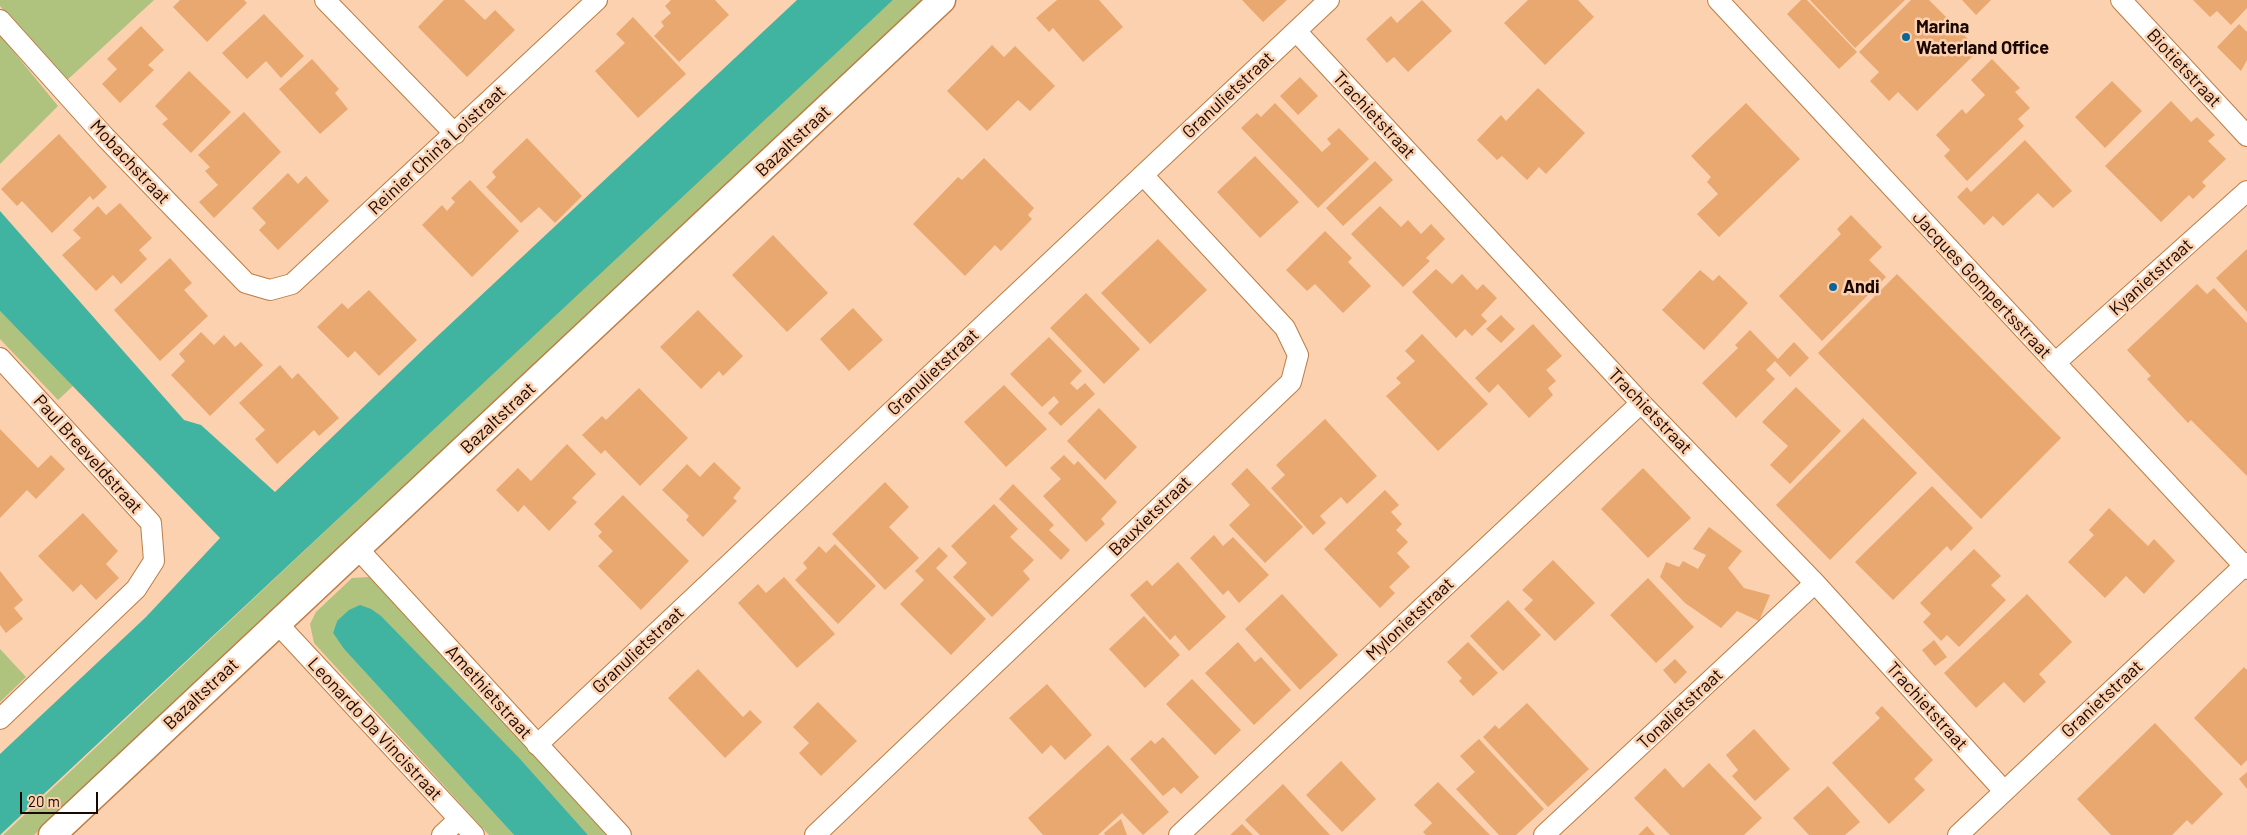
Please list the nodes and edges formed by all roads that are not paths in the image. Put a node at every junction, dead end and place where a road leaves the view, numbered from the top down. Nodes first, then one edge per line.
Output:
1 (325, 0) edge
2 (597, 0) edge
3 (942, 0) edge
4 (1329, 0) edge
5 (1718, 0) edge
6 (2121, 0) edge
7 (0, 20) edge
8 (1296, 32) junction
9 (455, 134) junction
10 (2247, 136) edge
11 (1142, 175) junction
12 (2247, 191) edge
13 (270, 290) joint
14 (0, 358) edge
15 (2055, 363) junction
16 (1641, 403) junction
17 (358, 549) junction
18 (2246, 566) edge
19 (1815, 583) junction
20 (277, 622) junction
21 (0, 718) edge
22 (537, 745) junction
23 (2004, 791) junction
24 (459, 819) junction
25 (52, 835) edge
26 (442, 835) edge
27 (474, 835) edge
28 (621, 835) edge
29 (815, 835) edge
30 (1179, 835) edge
31 (1544, 835) edge
32 (1958, 835) edge

1 - 9 street
2 - 9 street, Reinier Chin'a Loistraat
3 - 17 street, Bazaltstraat
4 - 8 street, Granulietstraat
5 - 15 street, Jacques Gompertsstraat
6 - 10 street, Biotietstraat
7 - 13 street, Mobachstraat
8 - 11 street, Granulietstraat
8 - 16 street, Trachietstraat
9 - 13 street, Reinier Chin'a Loistraat
11 - 22 street, Granulietstraat
11 - 29 street, Bauxietstraat
12 - 15 street, Kyanietstraat
14 - 21 street, Paul Breeveldstraat
15 - 18 street, Jacques Gompertsstraat
16 - 19 street, Trachietstraat
16 - 30 street, Mylonietstraat
17 - 20 street, Bazaltstraat
17 - 22 street, Amethietstraat
18 - 23 street, Granietstraat
19 - 23 street, Trachietstraat
19 - 31 street, Tonalietstraat
20 - 24 street, Leonardo Da Vincistraat
20 - 25 street, Bazaltstraat
22 - 28 street, Amethietstraat
23 - 32 street, Granietstraat
24 - 26 street
24 - 27 street, Leonardo Da Vincistraat

